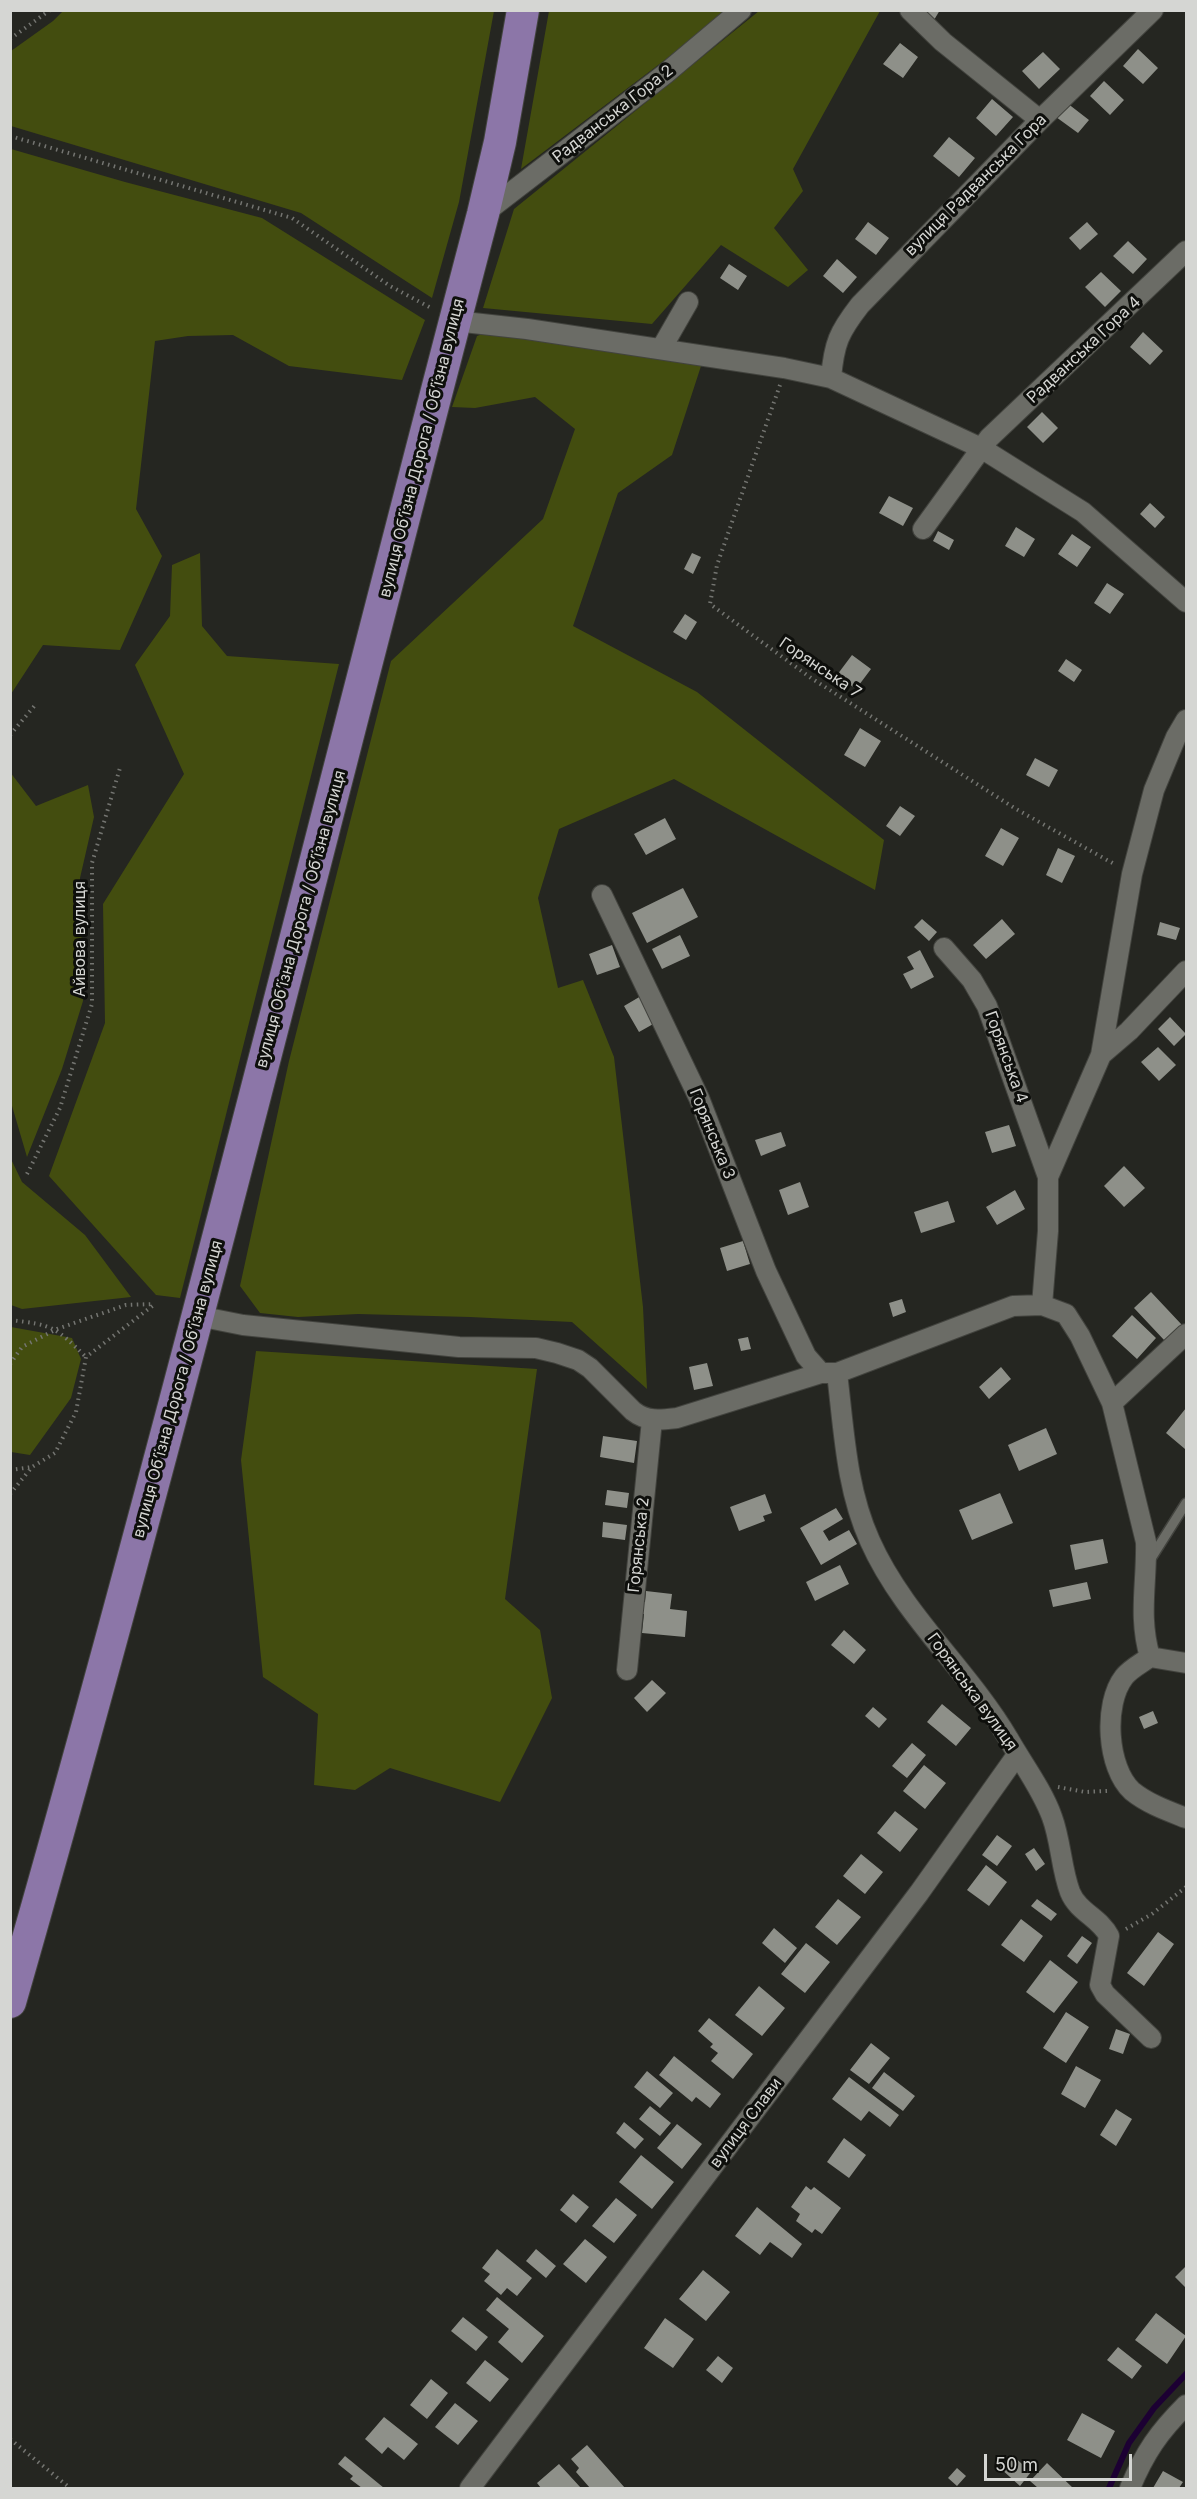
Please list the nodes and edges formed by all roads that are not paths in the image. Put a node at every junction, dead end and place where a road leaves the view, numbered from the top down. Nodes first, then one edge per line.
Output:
1 (523, 10) edge
2 (741, 10) edge
3 (910, 10) edge
4 (1153, 10) edge
5 (1040, 120) junction
6 (483, 214) junction
7 (1186, 251) edge
8 (688, 302) dead end
9 (455, 321) junction
10 (661, 349) junction
11 (831, 378) junction
12 (981, 448) junction
13 (923, 529) dead end
14 (1186, 602) edge
15 (1186, 720) edge
16 (602, 895) dead end
17 (944, 948) dead end
18 (1186, 971) edge
19 (1101, 1055) junction
20 (1048, 1177) junction
21 (1042, 1305) junction
22 (198, 1316) junction
23 (1186, 1334) edge
24 (829, 1373) junction
25 (1112, 1403) junction
26 (652, 1420) junction
27 (1186, 1503) edge
28 (1147, 1565) junction
29 (1150, 1657) junction
30 (1186, 1663) edge
31 (627, 1670) dead end
32 (1017, 1755) junction
33 (1186, 1818) edge
34 (10, 2002) edge
35 (1151, 2038) dead end
36 (1186, 2404) edge
37 (470, 2488) edge
38 (1130, 2488) edge

1 - 6 highway, вулиця Обʼїзна Дорога / Обʼїзна вулиця
2 - 6 street, Радванська Гора 2
3 - 5 street
4 - 5 street, вулиця Радванська Гора
5 - 11 street, вулиця Радванська Гора
6 - 9 highway, вулиця Обʼїзна Дорога / Обʼїзна вулиця
7 - 12 street, Радванська Гора 4
8 - 10 street
9 - 10 street
9 - 22 highway, вулиця Обʼїзна Дорога / Обʼїзна вулиця
10 - 11 street
11 - 12 street
12 - 13 street, Радванська Гора 4
12 - 14 street
15 - 19 street
16 - 24 street, Горянська 3
17 - 20 street, Горянська 4
18 - 19 street
19 - 20 street
20 - 21 street
21 - 24 street
21 - 25 street
22 - 26 street
22 - 34 highway, вулиця Обʼїзна Дорога / Обʼїзна вулиця
23 - 25 street
24 - 26 street
24 - 32 street, Горянська вулиця
25 - 28 street
26 - 31 street, Горянська 2
27 - 28 lane
28 - 29 street
29 - 30 street
29 - 33 street
32 - 35 street, Горянська вулиця
32 - 37 street, вулиця Слави
36 - 38 street

